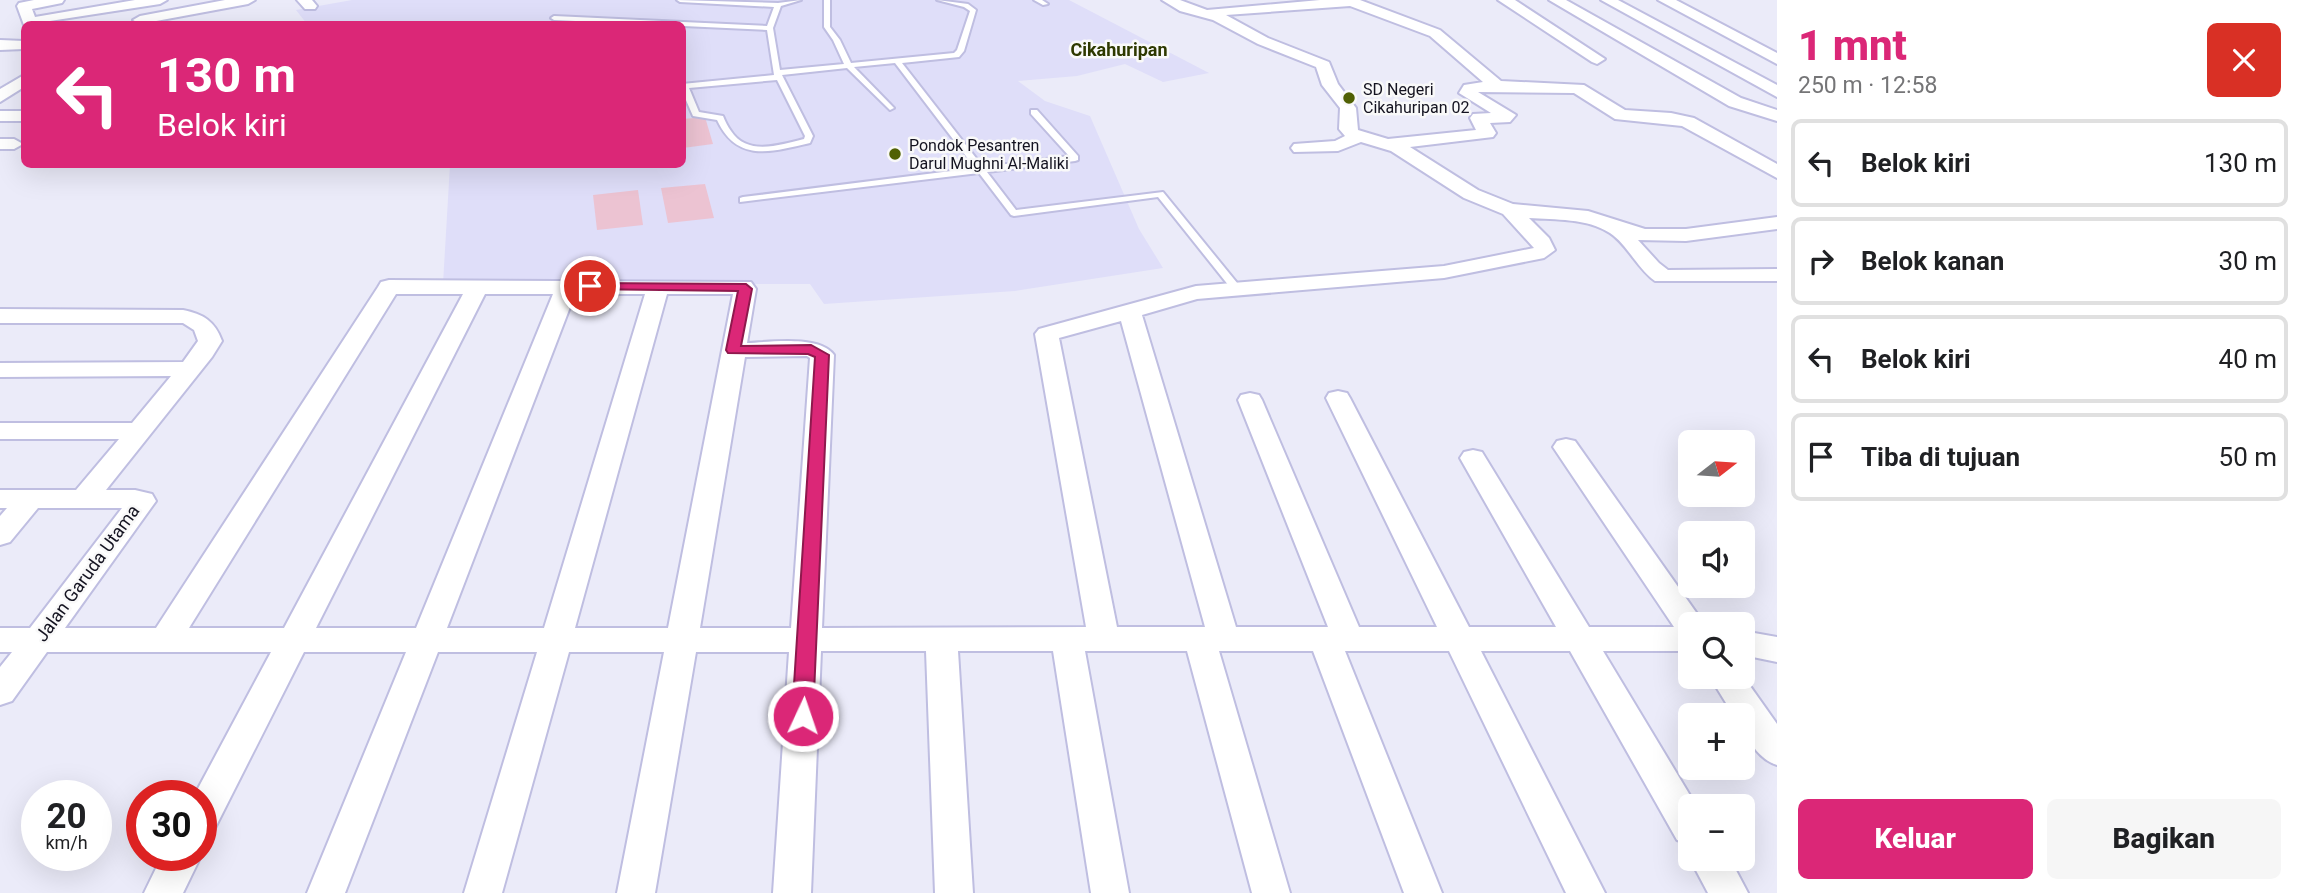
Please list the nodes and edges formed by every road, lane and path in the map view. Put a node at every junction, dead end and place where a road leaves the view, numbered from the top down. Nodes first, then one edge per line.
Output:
1 (57, 0) edge
2 (160, 0) edge
3 (248, 0) edge
4 (680, 0) edge
5 (796, 0) edge
6 (827, 0) edge
7 (940, 0) edge
8 (1037, 0) edge
9 (1169, 0) edge
10 (1539, 0) edge
11 (1550, 0) edge
12 (1556, 0) edge
13 (1608, 0) edge
14 (1665, 0) edge
15 (1349, 1) edge
16 (1506, 1) edge
17 (1528, 1) edge
18 (1045, 4) dead end
19 (778, 5) junction
20 (127, 6) junction
21 (227, 6) edge
22 (1208, 13) junction
23 (554, 18) dead end
24 (29, 21) edge
25 (35, 21) edge
26 (140, 21) edge
27 (146, 21) edge
28 (579, 21) edge
29 (686, 25) edge
30 (770, 28) junction
31 (13, 45) edge
32 (0, 54) edge
33 (1597, 59) dead end
34 (1777, 59) edge
35 (897, 61) junction
36 (849, 66) junction
37 (778, 75) junction
38 (21, 82) edge
39 (686, 86) edge
40 (1497, 86) junction
41 (686, 92) edge
42 (1777, 92) edge
43 (0, 97) edge
44 (890, 108) dead end
45 (1034, 112) dead end
46 (0, 116) edge
47 (21, 116) edge
48 (1777, 116) edge
49 (1358, 137) junction
50 (1387, 144) junction
51 (1300, 149) dead end
52 (980, 170) junction
53 (1777, 172) edge
54 (743, 200) dead end
55 (1510, 210) junction
56 (1777, 223) edge
57 (1618, 229) junction
58 (1777, 275) edge
59 (478, 286) junction
60 (567, 286) junction
61 (658, 287) junction
62 (1237, 289) junction
63 (1129, 310) junction
64 (0, 316) edge
65 (733, 350) junction
66 (189, 369) junction
67 (0, 370) edge
68 (1338, 398) dead end
69 (1250, 400) dead end
70 (0, 431) edge
71 (138, 431) junction
72 (1566, 447) dead end
73 (1473, 458) dead end
74 (0, 499) edge
75 (30, 499) junction
76 (84, 499) junction
77 (0, 535) edge
78 (1680, 612) edge
79 (807, 639) junction
80 (941, 639) junction
81 (1067, 639) junction
82 (1211, 639) junction
83 (1336, 639) junction
84 (1459, 639) junction
85 (1579, 639) junction
86 (1678, 639) edge
87 (0, 640) edge
88 (38, 640) junction
89 (165, 640) junction
90 (295, 640) junction
91 (427, 640) junction
92 (556, 640) junction
93 (682, 640) junction
94 (1104, 640) junction
95 (1755, 644) edge
96 (1777, 650) edge
97 (1734, 689) edge
98 (0, 692) edge
99 (1777, 751) edge
100 (217, 789) edge
101 (1678, 808) edge
102 (174, 871) edge
103 (1716, 871) edge
104 (163, 893) edge
105 (326, 893) edge
106 (483, 893) edge
107 (636, 893) edge
108 (792, 893) edge
109 (954, 893) edge
110 (1110, 893) edge
111 (1271, 893) edge
112 (1423, 893) edge
113 (1586, 893) edge
114 (1729, 893) edge

1 - 24 street
2 - 20 street
3 - 21 street
4 - 19 lane
5 - 19 lane
6 - 36 lane
7 - 35 lane
8 - 18 lane
9 - 22 street
10 - 11 street
12 - 48 street
13 - 42 street
14 - 34 street
15 - 22 street
15 - 40 street
16 - 17 street
16 - 33 street
19 - 30 lane
20 - 25 street
20 - 26 street
21 - 27 street
22 - 49 street
23 - 28 lane
29 - 30 lane
30 - 37 lane
31 - 32 street
35 - 36 lane
35 - 52 lane
36 - 37 lane
36 - 44 lane
37 - 39 lane
37 - 41 lane
38 - 43 street
40 - 50 street
40 - 53 street
45 - 52 lane
46 - 47 street
49 - 50 street
49 - 51 street
50 - 55 street
52 - 54 lane
52 - 62 lane
55 - 57 street
55 - 62 street
56 - 57 street
57 - 58 street
59 - 60 street
59 - 89 street
59 - 90 street
60 - 61 street
60 - 91 street
61 - 65 street
61 - 92 street
62 - 63 street
63 - 82 street
63 - 94 street
64 - 66 street
65 - 79 street
65 - 93 street
66 - 67 street
66 - 71 street
68 - 84 street
69 - 83 street
70 - 71 street
71 - 76 street
72 - 78 street
73 - 85 street
74 - 75 street, Jalan Garuda Utama
75 - 76 street, Jalan Garuda Utama
75 - 77 street
76 - 88 street, Jalan Garuda Utama
79 - 80 street
79 - 93 street
79 - 108 street
80 - 81 street
80 - 109 street
81 - 94 street
81 - 110 street
82 - 83 street
82 - 94 street
82 - 111 street
83 - 84 street
83 - 112 street
84 - 85 street
84 - 113 street
85 - 86 street
85 - 101 street
87 - 88 street
88 - 89 street
88 - 98 street, Jalan Garuda Utama
89 - 90 street
90 - 91 street
90 - 100 street
91 - 92 street
91 - 105 street
92 - 93 street
92 - 106 street
93 - 107 street
95 - 96 street
97 - 99 street
102 - 104 street
103 - 114 street

